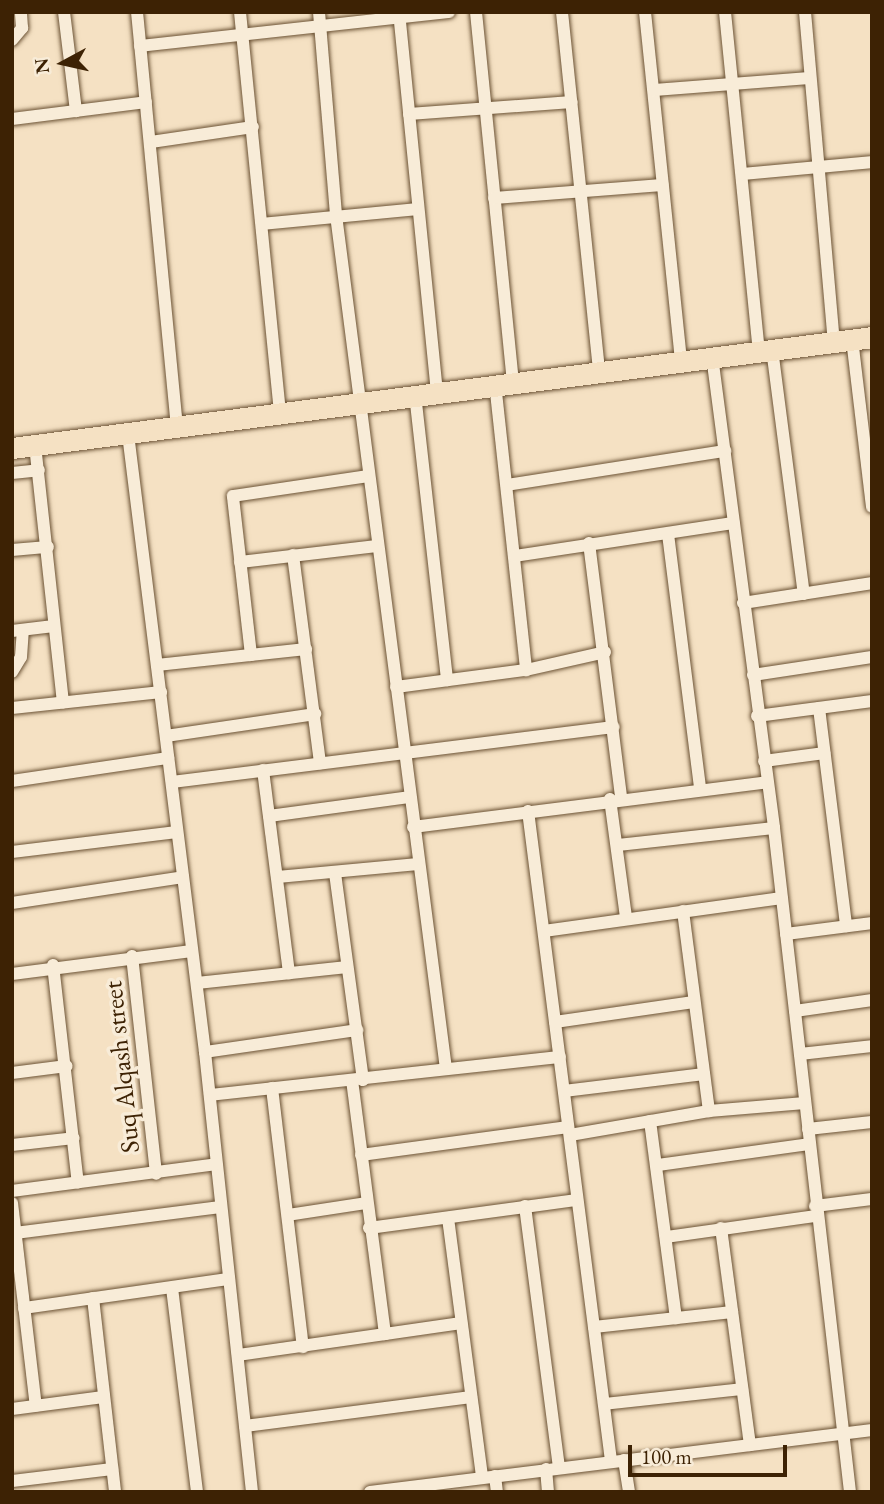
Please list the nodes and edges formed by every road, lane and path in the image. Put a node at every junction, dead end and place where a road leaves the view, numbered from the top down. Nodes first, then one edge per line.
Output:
1 (21, 12) edge
2 (65, 12) edge
3 (137, 12) edge
4 (240, 12) edge
5 (319, 12) edge
6 (449, 12) edge
7 (476, 12) edge
8 (562, 12) edge
9 (645, 12) edge
10 (725, 12) edge
11 (805, 12) edge
12 (399, 15) edge
13 (321, 27) junction
14 (243, 35) junction
15 (12, 40) edge
16 (140, 46) junction
17 (810, 78) junction
18 (734, 84) junction
19 (654, 90) junction
20 (146, 102) junction
21 (572, 102) junction
22 (485, 107) junction
23 (76, 111) junction
24 (409, 114) junction
25 (12, 119) edge
26 (253, 127) junction
27 (151, 142) junction
28 (872, 162) edge
29 (819, 167) junction
30 (743, 174) junction
31 (662, 185) junction
32 (580, 191) junction
33 (494, 198) junction
34 (417, 209) junction
35 (336, 215) junction
36 (262, 224) junction
37 (853, 339) edge
38 (765, 349) junction
39 (712, 356) junction
40 (681, 360) junction
41 (599, 369) junction
42 (504, 382) junction
43 (437, 391) junction
44 (415, 394) junction
45 (360, 401) junction
46 (280, 412) junction
47 (867, 413) edge
48 (177, 427) junction
49 (128, 434) junction
50 (35, 445) junction
51 (12, 448) edge
52 (725, 451) junction
53 (39, 470) junction
54 (12, 473) edge
55 (368, 476) junction
56 (507, 485) junction
57 (871, 487) edge
58 (872, 507) edge
59 (734, 523) junction
60 (668, 534) junction
61 (589, 543) junction
62 (377, 546) junction
63 (48, 547) junction
64 (12, 550) edge
65 (293, 555) junction
66 (514, 556) junction
67 (240, 562) junction
68 (872, 583) edge
69 (804, 594) junction
70 (743, 603) junction
71 (54, 626) junction
72 (18, 631) edge
73 (306, 649) junction
74 (605, 652) junction
75 (251, 655) junction
76 (872, 657) edge
77 (157, 665) junction
78 (526, 670) junction
79 (12, 672) edge
80 (753, 675) junction
81 (447, 680) junction
82 (396, 687) junction
83 (161, 692) junction
84 (872, 701) edge
85 (63, 702) junction
86 (12, 708) edge
87 (819, 708) junction
88 (315, 714) junction
89 (757, 716) junction
90 (614, 727) junction
91 (166, 736) junction
92 (824, 753) junction
93 (404, 754) junction
94 (168, 758) junction
95 (764, 761) junction
96 (320, 763) junction
97 (263, 770) junction
98 (12, 781) edge
99 (172, 782) junction
100 (767, 782) junction
101 (700, 787) junction
102 (409, 797) junction
103 (616, 798) junction
104 (528, 811) junction
105 (269, 816) junction
106 (413, 827) junction
107 (774, 828) junction
108 (177, 832) junction
109 (618, 845) junction
110 (12, 852) edge
111 (417, 864) junction
112 (335, 873) junction
113 (183, 877) junction
114 (278, 877) junction
115 (782, 898) junction
116 (12, 903) edge
117 (683, 911) junction
118 (626, 918) junction
119 (872, 923) edge
120 (846, 926) junction
121 (544, 931) junction
122 (786, 934) junction
123 (192, 950) junction
124 (132, 956) junction
125 (53, 965) junction
126 (347, 967) junction
127 (289, 972) junction
128 (12, 974) edge
129 (197, 983) junction
130 (872, 999) edge
131 (694, 1002) junction
132 (795, 1010) junction
133 (555, 1022) junction
134 (357, 1030) junction
135 (872, 1046) edge
136 (205, 1052) junction
137 (800, 1054) junction
138 (560, 1057) junction
139 (66, 1066) junction
140 (446, 1069) junction
141 (12, 1073) edge
142 (704, 1074) junction
143 (357, 1081) junction
144 (272, 1088) junction
145 (564, 1091) junction
146 (209, 1095) junction
147 (805, 1103) junction
148 (709, 1111) junction
149 (650, 1121) junction
150 (872, 1122) edge
151 (808, 1129) junction
152 (569, 1131) junction
153 (74, 1138) junction
154 (809, 1144) junction
155 (12, 1145) edge
156 (361, 1155) junction
157 (216, 1164) junction
158 (658, 1165) junction
159 (156, 1174) junction
160 (78, 1183) junction
161 (12, 1191) edge
162 (872, 1199) edge
163 (577, 1200) junction
164 (12, 1203) edge
165 (366, 1203) junction
166 (525, 1206) junction
167 (220, 1207) junction
168 (815, 1211) junction
169 (288, 1215) junction
170 (448, 1218) junction
171 (369, 1228) junction
172 (721, 1228) junction
173 (15, 1233) junction
174 (666, 1237) junction
175 (229, 1279) junction
176 (172, 1288) junction
177 (93, 1298) junction
178 (24, 1308) junction
179 (732, 1312) junction
180 (676, 1318) junction
181 (461, 1323) junction
182 (594, 1327) junction
183 (385, 1334) junction
184 (303, 1347) junction
185 (238, 1354) junction
186 (742, 1389) junction
187 (103, 1397) junction
188 (471, 1397) junction
189 (604, 1404) junction
190 (36, 1406) junction
191 (12, 1409) edge
192 (244, 1426) junction
193 (872, 1430) edge
194 (841, 1432) junction
195 (750, 1445) junction
196 (618, 1460) junction
197 (113, 1469) junction
198 (552, 1469) junction
199 (489, 1476) junction
200 (12, 1481) edge
201 (115, 1492) edge
202 (197, 1492) edge
203 (252, 1492) edge
204 (370, 1492) edge
205 (497, 1492) edge
206 (548, 1492) edge
207 (629, 1492) edge
208 (850, 1492) edge

1 - 15 street
2 - 23 street
3 - 16 street
4 - 14 street
5 - 13 street
6 - 12 street
7 - 22 street
8 - 21 street
9 - 19 street
10 - 18 street
11 - 17 street
12 - 13 street
12 - 24 street
13 - 14 street
13 - 35 street
14 - 16 street
14 - 26 street
16 - 20 street
17 - 18 street
17 - 29 street
18 - 19 street
18 - 30 street
19 - 31 street
20 - 23 street
20 - 27 street
21 - 22 street
21 - 32 street
22 - 24 street
22 - 33 street
23 - 25 street
24 - 34 street
26 - 27 street
26 - 36 street
27 - 48 street
28 - 29 street
29 - 30 street
29 - 37 street
30 - 38 street
31 - 32 street
31 - 40 street
32 - 33 street
32 - 41 street
33 - 42 street
34 - 35 street
34 - 43 street
35 - 36 street
35 - 45 street
36 - 46 street
37 - 38 highway
37 - 47 street
38 - 39 highway
38 - 69 street
39 - 40 highway
39 - 52 street
40 - 41 highway
41 - 42 highway
42 - 43 highway
42 - 56 street
43 - 44 highway
44 - 45 highway
44 - 81 street
45 - 46 highway
45 - 55 street
46 - 48 highway
47 - 57 street
48 - 49 highway
49 - 50 highway
49 - 77 street
50 - 51 highway
50 - 53 street
52 - 56 street
52 - 59 street
53 - 54 street
53 - 63 street
55 - 62 street
55 - 67 street
56 - 66 street
57 - 58 street
59 - 60 street
59 - 70 street
60 - 61 street
60 - 101 street
61 - 66 street
61 - 74 street
62 - 65 street
62 - 82 street
63 - 64 street
63 - 71 street
65 - 67 street
65 - 73 street
66 - 78 street
67 - 75 street
68 - 69 street
69 - 70 street
70 - 80 street
71 - 72 street
71 - 85 street
72 - 79 street
73 - 75 street
73 - 88 street
74 - 78 street
74 - 90 street
75 - 77 street
76 - 80 street
77 - 83 street
78 - 81 street
80 - 89 street
81 - 82 street
82 - 93 street
83 - 85 street
83 - 91 street
84 - 87 street
85 - 86 street
87 - 89 street
87 - 92 street
88 - 91 street
88 - 96 street
89 - 95 street
90 - 93 street
90 - 103 street
91 - 94 street
92 - 95 street
92 - 120 street
93 - 96 street
93 - 102 street
94 - 98 street
94 - 99 street
95 - 100 street
96 - 97 street
97 - 99 street
97 - 105 street
99 - 108 street
100 - 101 street
100 - 107 street
101 - 103 street
102 - 105 street
102 - 106 street
103 - 104 street
103 - 109 street
104 - 106 street
104 - 121 street
105 - 114 street
106 - 111 street
107 - 109 street
107 - 115 street
108 - 110 street
108 - 113 street
109 - 118 street
111 - 112 street
111 - 140 street
112 - 114 street
112 - 126 street
113 - 116 street
113 - 123 street
114 - 127 street
115 - 117 street
115 - 122 street
117 - 118 street
117 - 131 street
118 - 121 street
119 - 120 street
120 - 122 street
121 - 133 street
122 - 132 street
123 - 124 street
123 - 129 street
124 - 125 street
124 - 159 street, Suq Alqash street
125 - 128 street
125 - 139 street
126 - 127 street
126 - 134 street
127 - 129 street
129 - 136 street
130 - 132 street
131 - 133 street
131 - 142 street
132 - 137 street
133 - 138 street
134 - 136 street
134 - 143 street
135 - 137 street
136 - 146 street
137 - 147 street
138 - 140 street
138 - 145 street
139 - 141 street
139 - 153 street
140 - 143 street
142 - 145 street
142 - 148 street
143 - 144 street
143 - 156 street
144 - 146 street
144 - 169 street
145 - 152 street
146 - 157 street
147 - 148 street
147 - 151 street
148 - 149 street
149 - 152 street
149 - 158 street
150 - 151 street
151 - 154 street
152 - 156 street
152 - 163 street
153 - 155 street
153 - 160 street
154 - 158 street
154 - 168 street
156 - 165 street
157 - 159 street
157 - 167 street
158 - 174 street
159 - 160 street
160 - 161 street
162 - 168 street
163 - 166 street
163 - 182 street
164 - 173 street
165 - 169 street
165 - 171 street
166 - 170 street
166 - 198 street
167 - 173 street
167 - 175 street
168 - 172 street
168 - 194 street
169 - 184 street
170 - 171 street
170 - 181 street
171 - 183 street
172 - 174 street
172 - 179 street
173 - 178 street
174 - 180 street
175 - 176 street
175 - 185 street
176 - 177 street
176 - 202 street
177 - 178 street
177 - 187 street
178 - 190 street
179 - 180 street
179 - 186 street
180 - 182 street
181 - 183 street
181 - 188 street
182 - 189 street
183 - 184 street
184 - 185 street
185 - 192 street
186 - 189 street
186 - 195 street
187 - 190 street
187 - 197 street
188 - 192 street
188 - 199 street
189 - 196 street
190 - 191 street
192 - 203 street
193 - 194 street
194 - 195 street
194 - 208 street
195 - 196 street
196 - 198 street
196 - 207 street
197 - 200 street
197 - 201 street
198 - 199 street
198 - 206 street
199 - 204 street
199 - 205 street

